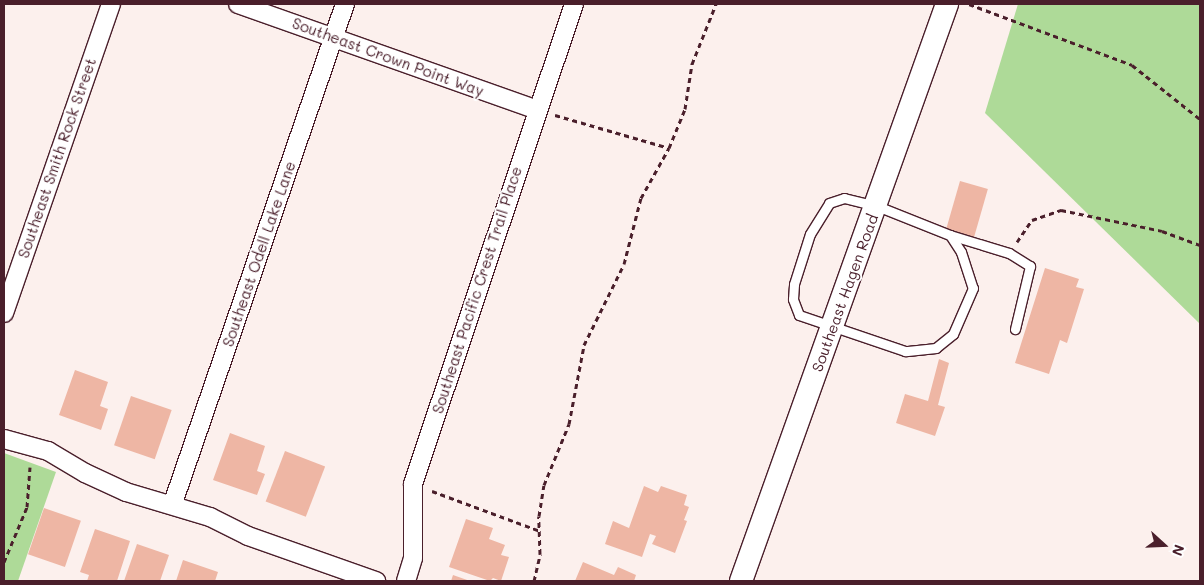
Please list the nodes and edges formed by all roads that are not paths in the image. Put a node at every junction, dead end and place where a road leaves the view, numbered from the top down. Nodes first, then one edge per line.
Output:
1 (110, 4) edge
2 (238, 4) edge
3 (345, 4) edge
4 (574, 4) edge
5 (947, 4) edge
6 (333, 37) junction
7 (537, 110) junction
8 (877, 206) junction
9 (950, 235) junction
10 (4, 313) edge
11 (831, 328) junction
12 (1015, 329) dead end
13 (4, 439) edge
14 (173, 503) junction
15 (376, 581) edge
16 (406, 581) edge
17 (740, 581) edge

1 - 10 street, Southeast Smith Rock Street
2 - 6 street, Southeast Crown Point Way
3 - 6 street, Southeast Odell Lake Lane
4 - 7 street, Southeast Pacific Crest Trail Place
5 - 8 street, Southeast Hagen Road
6 - 7 street, Southeast Crown Point Way
6 - 14 street, Southeast Odell Lake Lane
7 - 16 street, Southeast Pacific Crest Trail Place
8 - 9 lane
8 - 11 street, Southeast Hagen Road
8 - 11 lane
9 - 11 lane
9 - 12 lane
11 - 17 street, Southeast Hagen Road
13 - 14 street
14 - 15 street

